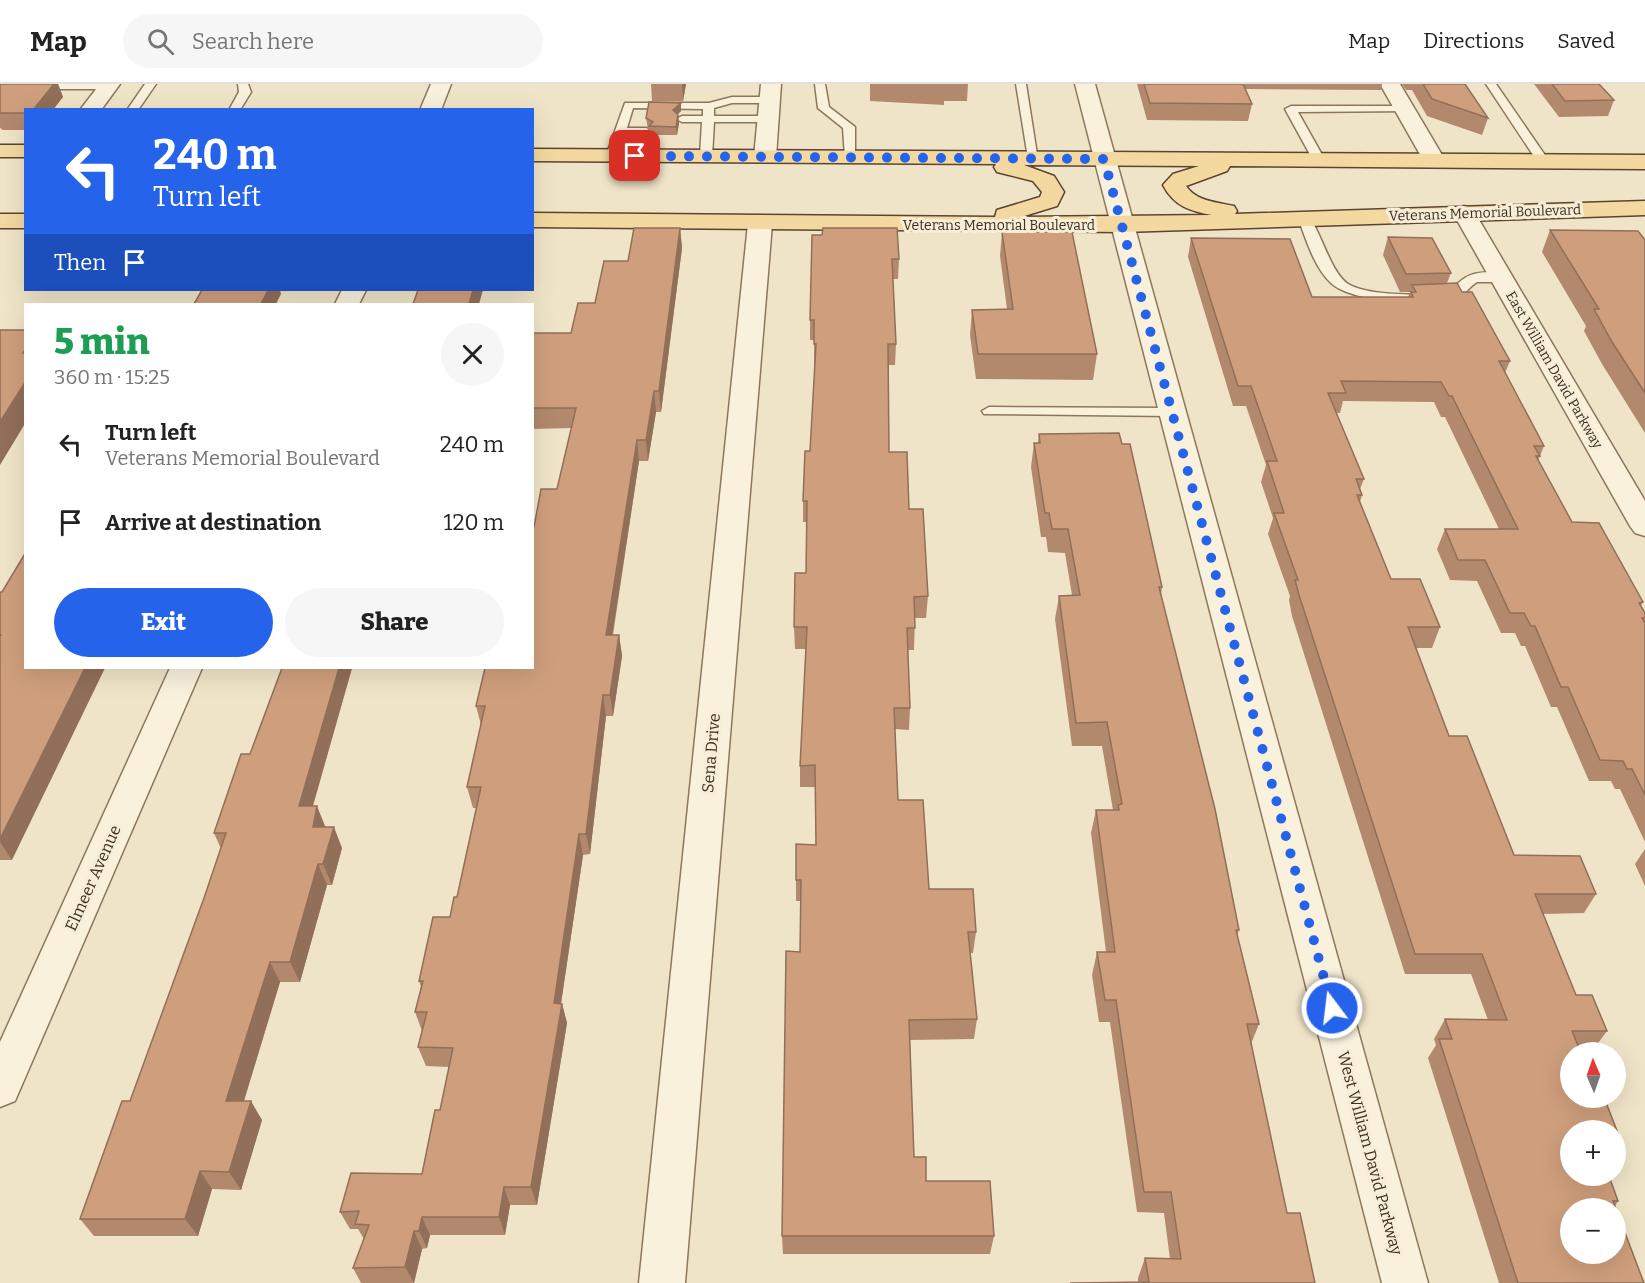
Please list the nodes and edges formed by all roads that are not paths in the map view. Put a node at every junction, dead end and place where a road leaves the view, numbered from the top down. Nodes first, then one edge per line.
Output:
1 (151, 84) edge
2 (243, 84) edge
3 (441, 84) edge
4 (820, 84) edge
5 (1021, 84) edge
6 (1085, 84) edge
7 (1389, 84) edge
8 (1491, 84) edge
9 (109, 85) edge
10 (0, 86) edge
11 (770, 101) edge
12 (709, 106) junction
13 (92, 108) edge
14 (133, 108) edge
15 (235, 108) edge
16 (431, 108) edge
17 (1404, 109) junction
18 (624, 118) junction
19 (682, 119) dead end
20 (708, 119) junction
21 (620, 131) junction
22 (680, 131) dead end
23 (707, 132) junction
24 (0, 151) edge
25 (24, 151) edge
26 (534, 155) edge
27 (608, 156) junction
28 (706, 156) junction
29 (765, 157) junction
30 (851, 157) junction
31 (970, 157) junction
32 (1034, 158) junction
33 (1104, 159) junction
34 (1240, 159) junction
35 (1319, 160) junction
36 (1434, 160) junction
37 (1543, 161) junction
38 (1645, 162) edge
39 (534, 164) edge
40 (1645, 208) edge
41 (534, 209) edge
42 (1464, 213) junction
43 (1304, 218) junction
44 (590, 219) junction
45 (1267, 219) junction
46 (534, 220) edge
47 (760, 224) junction
48 (966, 225) junction
49 (1123, 225) junction
50 (1501, 279) junction
51 (989, 411) dead end
52 (1173, 412) junction
53 (1645, 526) edge
54 (186, 669) edge
55 (0, 1088) edge
56 (662, 1283) edge
57 (1405, 1283) edge

1 - 14 lane
2 - 15 lane
3 - 16 street
4 - 30 lane
5 - 32 lane
6 - 33 street, West William David Parkway
7 - 17 street
8 - 37 lane
9 - 10 lane
9 - 13 street
11 - 12 lane
11 - 20 lane
11 - 29 street
12 - 18 lane
12 - 20 lane
17 - 35 lane
17 - 36 street
18 - 21 lane
18 - 21 lane
19 - 20 lane
20 - 23 lane
21 - 27 lane
22 - 23 lane
23 - 28 lane
24 - 25 main road
26 - 27 main road
27 - 28 main road
27 - 39 main road
28 - 29 main road
29 - 30 main road
30 - 31 main road
31 - 32 main road
31 - 48 main road
32 - 33 main road
33 - 34 main road
33 - 49 street, West William David Parkway
34 - 35 main road
34 - 45 main road
35 - 36 main road
36 - 37 main road
37 - 38 main road
40 - 42 main road, Veterans Memorial Boulevard
41 - 44 main road
42 - 43 main road, Veterans Memorial Boulevard
42 - 50 street, East William David Parkway
43 - 45 main road, Veterans Memorial Boulevard
43 - 50 lane
44 - 46 main road, Veterans Memorial Boulevard
44 - 47 main road, Veterans Memorial Boulevard
45 - 49 main road, Veterans Memorial Boulevard
47 - 48 main road, Veterans Memorial Boulevard
47 - 56 street, Sena Drive
48 - 49 main road, Veterans Memorial Boulevard
49 - 52 street, West William David Parkway
50 - 53 street, East William David Parkway
51 - 52 lane
52 - 57 street, West William David Parkway
54 - 55 street, Elmeer Avenue

